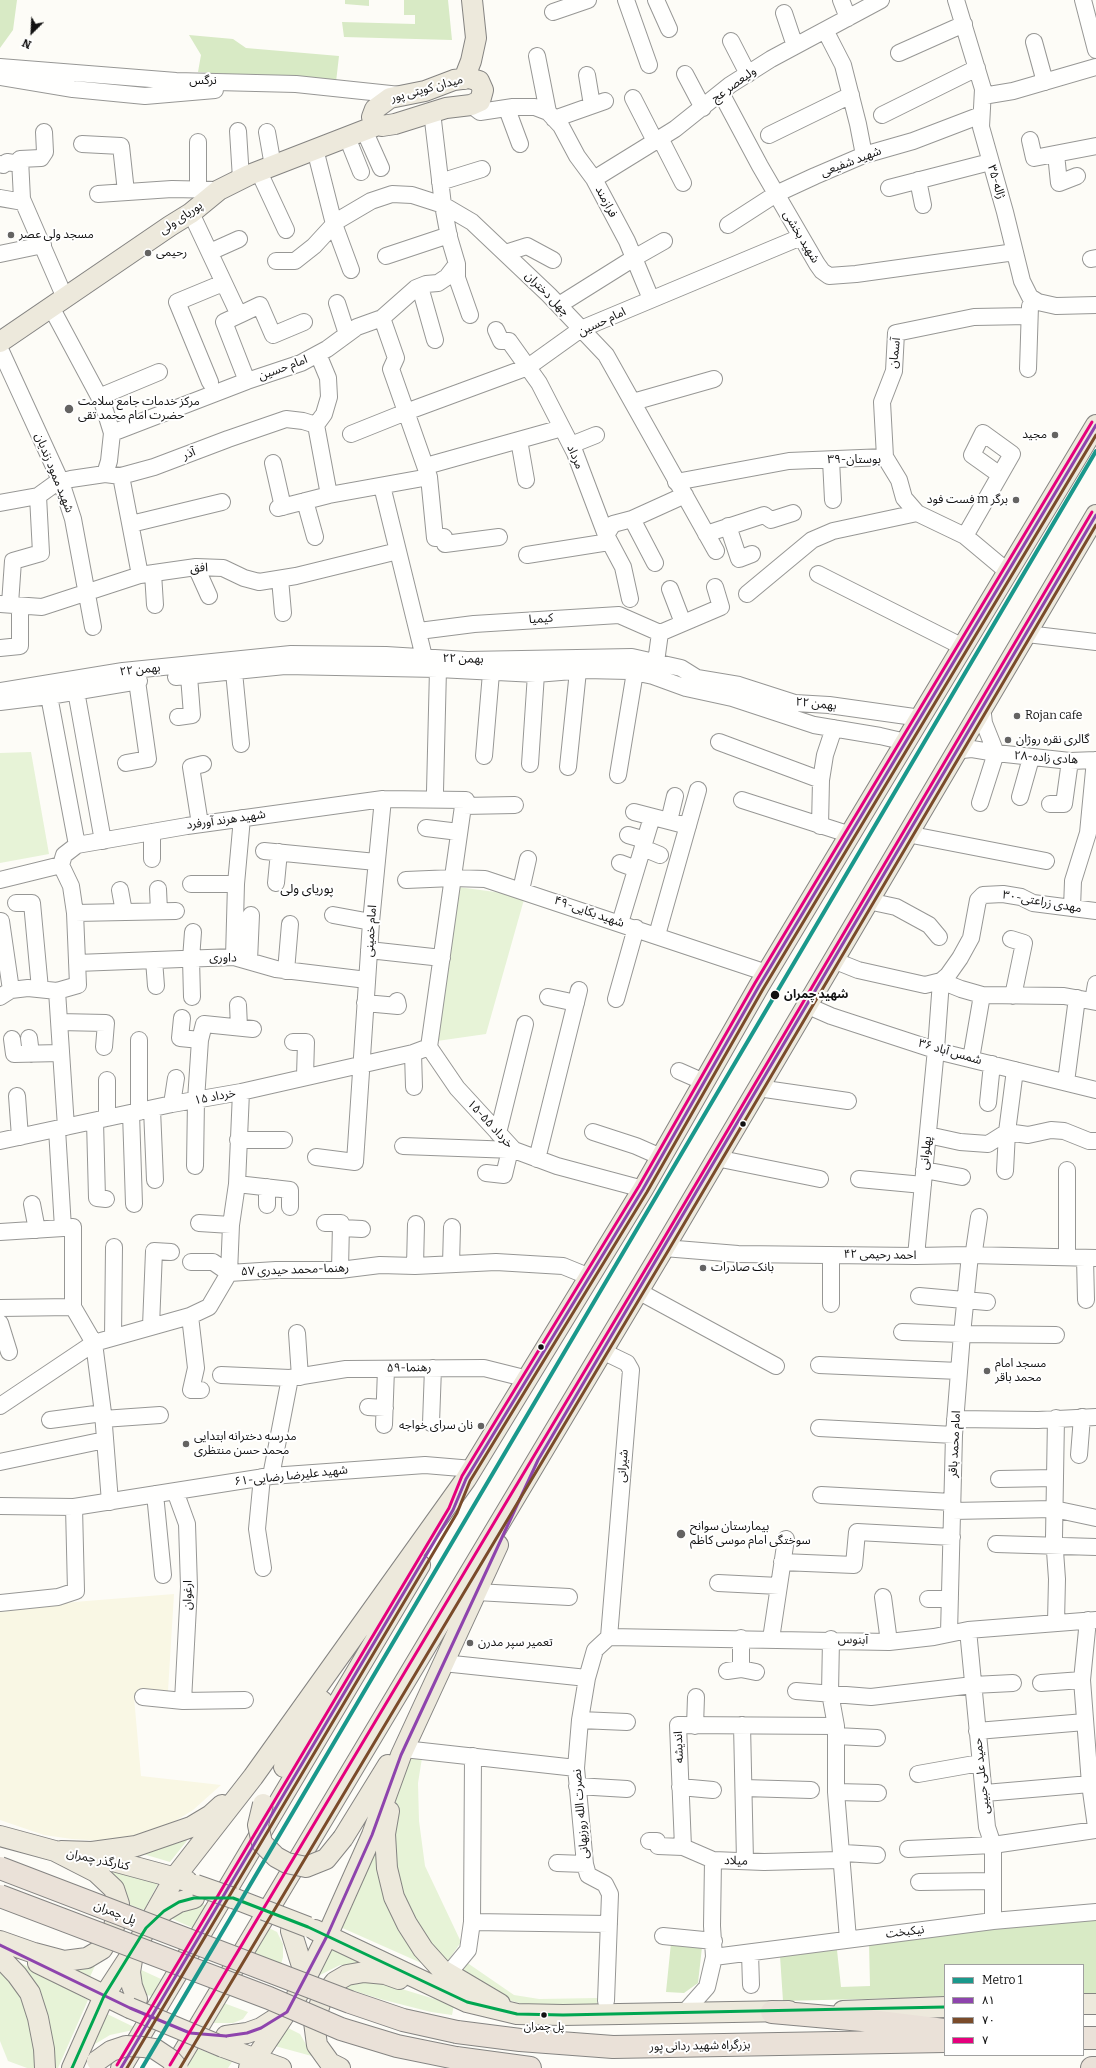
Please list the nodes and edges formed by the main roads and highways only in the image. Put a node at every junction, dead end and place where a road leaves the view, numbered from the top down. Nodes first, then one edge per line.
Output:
1 (472, 0) edge
2 (476, 38) junction
3 (464, 79) junction
4 (482, 87) junction
5 (363, 131) junction
6 (0, 342) edge
7 (1096, 425) edge
8 (1096, 515) edge
9 (1090, 533) edge
10 (538, 1460) junction
11 (469, 1474) junction
12 (369, 1617) junction
13 (421, 1712) junction
14 (403, 1752) junction
15 (253, 1777) junction
16 (0, 1836) edge
17 (55, 1851) junction
18 (0, 1868) edge
19 (175, 1877) junction
20 (196, 1891) junction
21 (0, 1896) edge
22 (146, 1928) junction
23 (300, 1929) junction
24 (327, 1936) junction
25 (0, 1941) edge
26 (0, 1944) edge
27 (134, 1950) junction
28 (0, 1957) edge
29 (300, 1989) junction
30 (104, 1996) junction
31 (467, 2002) junction
32 (134, 2004) junction
33 (1084, 2004) edge
34 (1096, 2004) edge
35 (944, 2007) edge
36 (287, 2012) junction
37 (772, 2012) junction
38 (517, 2014) junction
39 (944, 2030) edge
40 (457, 2032) joint
41 (1084, 2038) edge
42 (1096, 2038) edge
43 (225, 2041) junction
44 (944, 2041) edge
45 (94, 2064) edge
46 (252, 2064) edge
47 (45, 2068) edge
48 (72, 2068) edge
49 (121, 2068) edge
50 (174, 2068) edge
51 (178, 2068) edge
52 (281, 2068) edge
53 (340, 2068) edge
54 (530, 2068) edge
55 (1092, 2068) edge
56 (1096, 2068) edge

1 - 2 main road
2 - 3 main road
2 - 4 main road
3 - 4 main road, میدان کویتی پور
3 - 5 main road, میدان کویتی پور
4 - 5 main road, میدان کویتی پور
5 - 6 main road, پوریای ولی
7 - 11 main road
8 - 9 main road
9 - 10 main road
10 - 13 main road
10 - 50 main road
11 - 12 main road
11 - 49 main road
12 - 13 main road, bridge
12 - 15 main road
13 - 14 main road
14 - 24 main road
14 - 38 main road
15 - 17 main road
15 - 19 main road
16 - 17 main road, کنارگذر چمران
17 - 19 main road, کنارگذر چمران
17 - 25 main road
18 - 40 highway, پل چمران, bridge
19 - 20 main road, کنارگذر چمران
19 - 22 main road
20 - 22 main road
20 - 23 main road, bridge
21 - 54 highway, پل چمران, bridge
22 - 27 main road
23 - 24 main road
23 - 29 main road
24 - 29 main road
24 - 31 main road
26 - 30 main road
27 - 30 main road
27 - 32 main road
28 - 47 main road
29 - 36 main road
30 - 32 main road
30 - 48 main road
31 - 38 main road
31 - 53 main road
32 - 43 main road, bridge
33 - 34 main road
35 - 37 main road
36 - 43 main road
36 - 46 main road
37 - 38 main road
37 - 39 highway
40 - 44 highway, بزرگراه شهید ردانی پور
41 - 42 highway
43 - 46 main road
45 - 51 main road, bridge
46 - 52 main road
55 - 56 highway

